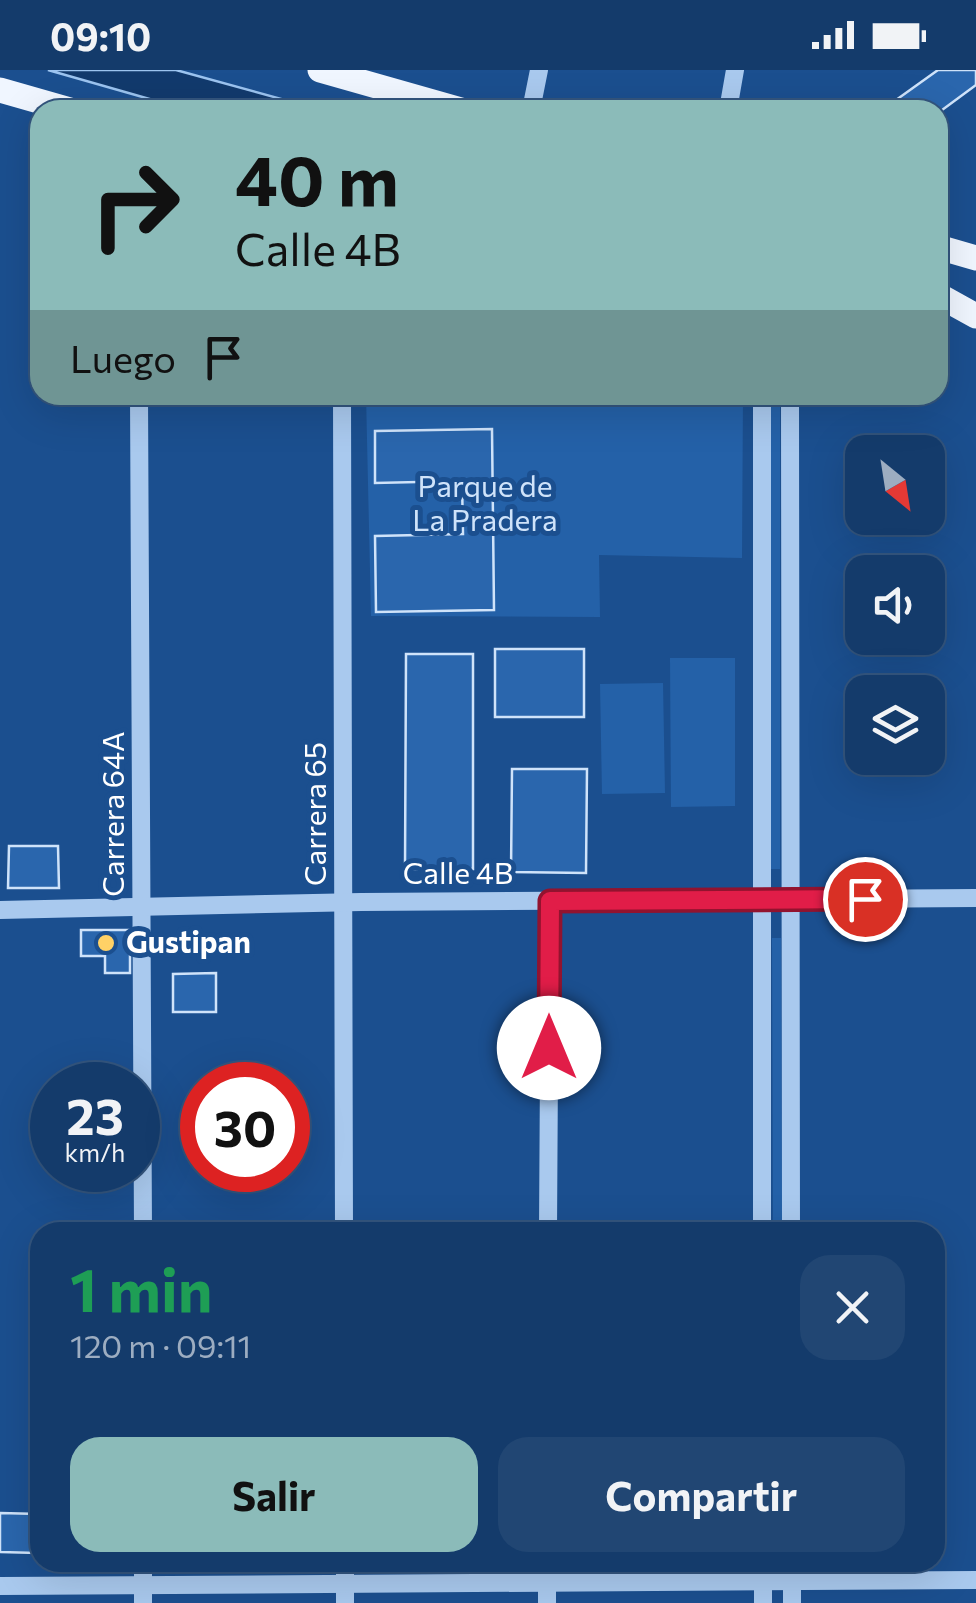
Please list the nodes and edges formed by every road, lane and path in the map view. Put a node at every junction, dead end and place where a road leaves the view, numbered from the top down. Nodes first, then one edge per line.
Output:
1 (320, 70) edge
2 (539, 70) edge
3 (735, 70) edge
4 (349, 74) edge
5 (0, 90) edge
6 (35, 100) edge
7 (430, 100) edge
8 (533, 100) edge
9 (730, 100) edge
10 (948, 250) edge
11 (976, 258) edge
12 (948, 301) edge
13 (976, 316) edge
14 (948, 320) edge
15 (976, 324) edge
16 (138, 405) edge
17 (342, 405) edge
18 (762, 405) edge
19 (790, 405) edge
20 (976, 898) edge
21 (762, 900) junction
22 (791, 900) junction
23 (550, 901) junction
24 (344, 902) junction
25 (142, 908) junction
26 (0, 910) edge
27 (142, 1222) edge
28 (344, 1222) edge
29 (548, 1222) edge
30 (762, 1222) edge
31 (791, 1222) edge
32 (546, 1572) edge
33 (762, 1572) edge
34 (792, 1572) edge
35 (976, 1580) edge
36 (762, 1582) junction
37 (792, 1582) junction
38 (546, 1584) junction
39 (0, 1586) edge
40 (345, 1594) edge
41 (143, 1596) edge
42 (546, 1603) edge
43 (762, 1603) edge
44 (792, 1603) edge

1 - 4 main road
2 - 8 street
3 - 9 street
4 - 7 main road
5 - 6 main road
10 - 11 main road
12 - 13 main road
14 - 15 main road
16 - 25 street, Carrera 64A
17 - 24 street, Carrera 65
18 - 21 street
19 - 22 street
20 - 22 street, Calle 4B
21 - 22 street, Calle 4B
21 - 23 street, Calle 4B
21 - 30 street
22 - 31 street
23 - 24 street, Calle 4B
23 - 29 street
24 - 25 street, Calle 4B
24 - 28 street, Carrera 65
25 - 26 street, Calle 4B
25 - 27 street, Carrera 64A
32 - 38 street
33 - 36 street
34 - 37 street
35 - 37 street
36 - 37 street
36 - 38 street
36 - 43 street
37 - 44 street
38 - 40 street
38 - 42 street
39 - 41 street
40 - 41 street

